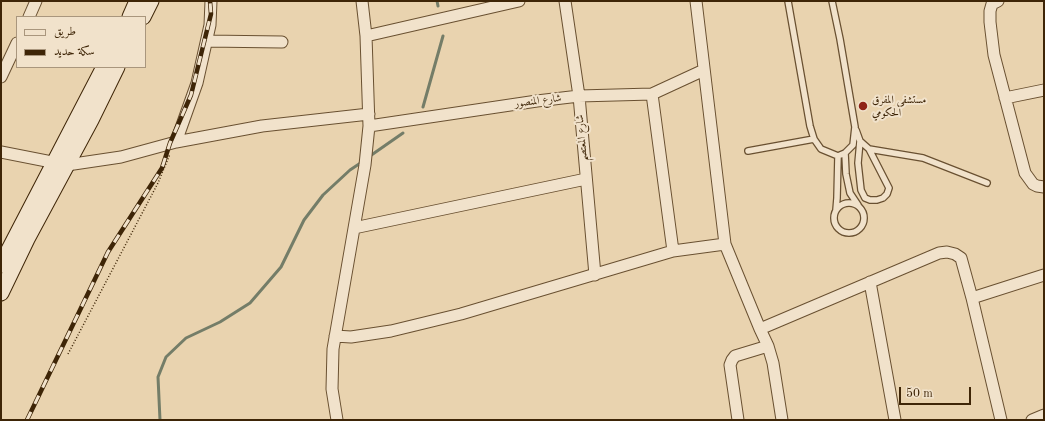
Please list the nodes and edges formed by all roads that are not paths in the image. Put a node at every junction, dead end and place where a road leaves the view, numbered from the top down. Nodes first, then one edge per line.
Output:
1 (36, 1) edge
2 (137, 1) edge
3 (151, 1) edge
4 (211, 1) edge
5 (362, 1) edge
6 (519, 1) edge
7 (565, 1) edge
8 (696, 1) edge
9 (788, 1) edge
10 (832, 1) edge
11 (998, 1) edge
12 (29, 16) edge
13 (130, 16) edge
14 (144, 16) edge
15 (366, 36) junction
16 (207, 41) junction
17 (282, 42) dead end
18 (16, 45) edge
19 (104, 68) edge
20 (116, 68) edge
21 (704, 70) junction
22 (1, 77) edge
23 (1044, 90) edge
24 (652, 94) junction
25 (579, 96) junction
26 (1005, 98) junction
27 (369, 114) junction
28 (855, 127) junction
29 (369, 131) junction
30 (814, 140) junction
31 (860, 141) junction
32 (176, 142) junction
33 (869, 148) junction
34 (748, 151) dead end
35 (1, 152) edge
36 (845, 153) junction
37 (838, 156) junction
38 (61, 164) junction
39 (586, 179) junction
40 (987, 183) dead end
41 (1044, 187) edge
42 (859, 207) junction
43 (836, 210) junction
44 (354, 228) junction
45 (725, 244) junction
46 (673, 252) junction
47 (12, 267) edge
48 (1044, 274) edge
49 (595, 275) junction
50 (870, 282) junction
51 (1, 293) edge
52 (972, 298) junction
53 (760, 329) junction
54 (335, 336) junction
55 (768, 346) junction
56 (1044, 415) edge
57 (337, 420) edge
58 (738, 420) edge
59 (782, 420) edge
60 (895, 420) edge
61 (1001, 420) edge
62 (1032, 420) edge

1 - 12 street
2 - 13 main road
3 - 14 main road
4 - 16 street
5 - 15 street
6 - 15 street
7 - 25 street, شارع المعتصم
8 - 21 street
9 - 30 lane
10 - 28 lane
11 - 26 street
15 - 27 street
16 - 17 street
16 - 32 street
18 - 22 street
19 - 38 main road
20 - 38 main road
21 - 24 street, شارع المنصور
21 - 45 street
23 - 26 street
24 - 25 street, شارع المنصور
24 - 46 street
25 - 29 street, شارع المنصور
25 - 39 street, شارع المعتصم
26 - 41 street
27 - 29 street
27 - 32 street
28 - 31 lane
28 - 36 lane
29 - 44 street
30 - 34 lane
30 - 37 lane
31 - 33 lane
31 - 33 lane
32 - 38 street
33 - 40 lane
35 - 38 street
36 - 37 lane
36 - 42 lane
37 - 43 lane
38 - 47 main road
39 - 44 street
39 - 49 street, شارع المعتصم
42 - 43 lane
42 - 43 lane
44 - 54 street
45 - 46 street
45 - 53 street
46 - 49 street
47 - 51 main road
48 - 52 street
49 - 54 street
50 - 52 street
50 - 53 street
50 - 60 street
52 - 61 street
53 - 55 street
54 - 57 street
55 - 58 street
55 - 59 street
56 - 62 street

